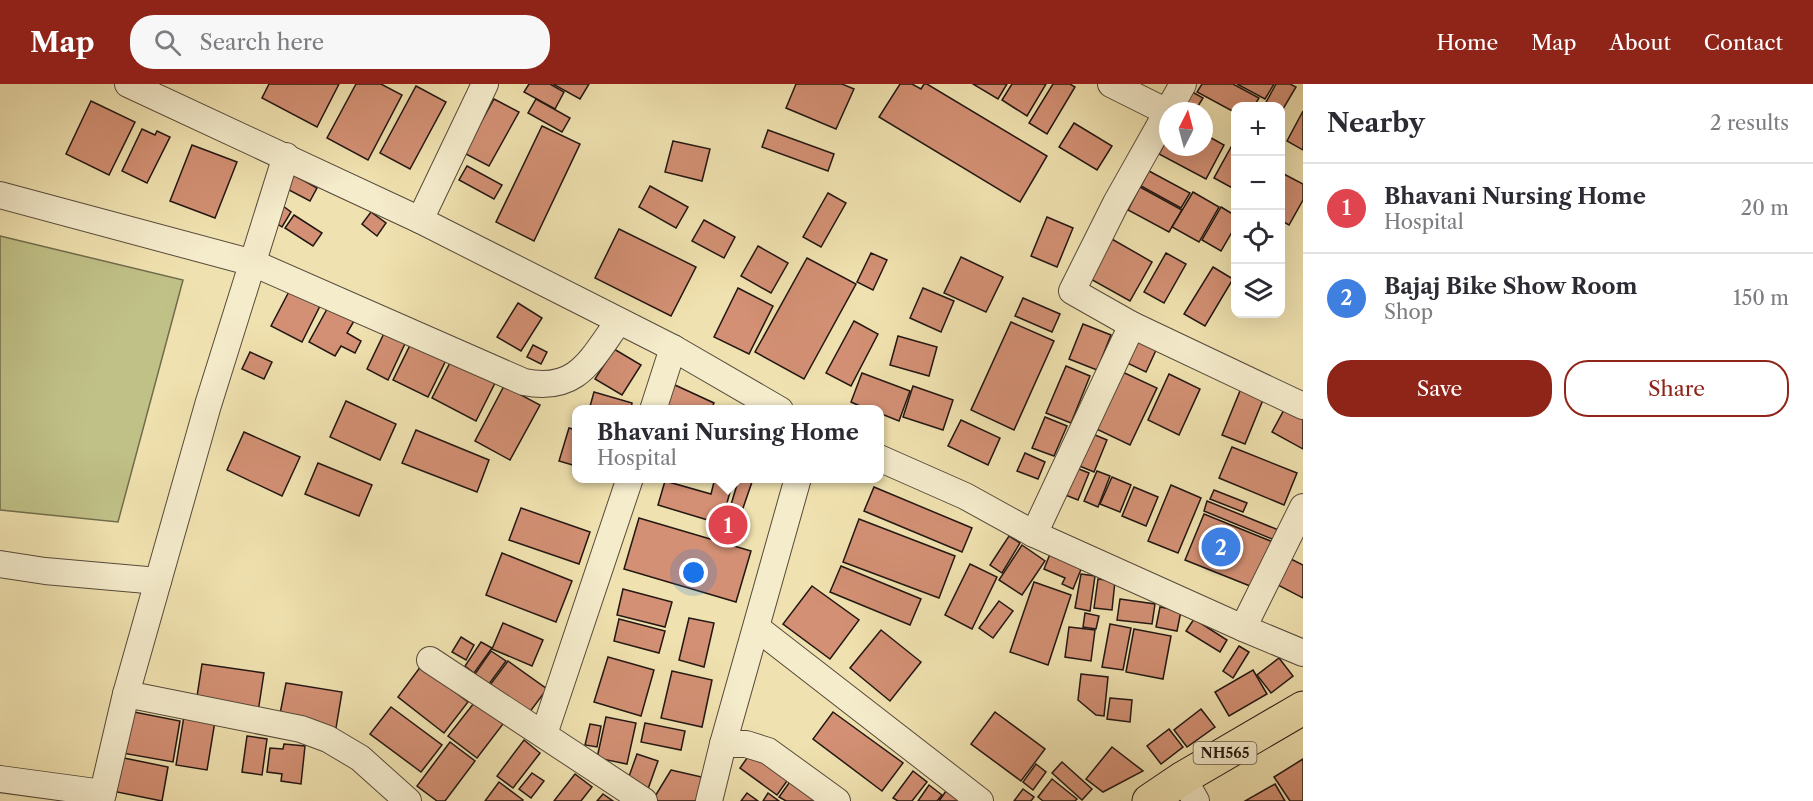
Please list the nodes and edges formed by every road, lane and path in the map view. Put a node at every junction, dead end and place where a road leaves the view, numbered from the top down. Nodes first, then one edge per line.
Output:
1 (128, 84) edge
2 (485, 84) edge
3 (1111, 84) edge
4 (1183, 84) edge
5 (1173, 102) edge
6 (1159, 108) edge
7 (1159, 126) edge
8 (286, 156) junction
9 (0, 195) edge
10 (420, 220) junction
11 (253, 263) junction
12 (619, 321) junction
13 (1132, 325) junction
14 (673, 348) junction
15 (655, 405) edge
16 (771, 405) edge
17 (1303, 406) edge
18 (884, 460) edge
19 (628, 483) edge
20 (797, 483) edge
21 (1303, 507) edge
22 (1034, 534) junction
23 (0, 564) edge
24 (158, 581) junction
25 (757, 628) junction
26 (1243, 628) junction
27 (1303, 653) edge
28 (430, 660) dead end
29 (126, 694) junction
30 (1303, 708) edge
31 (544, 734) junction
32 (723, 744) junction
33 (0, 779) edge
34 (1190, 790) edge
35 (102, 797) edge
36 (408, 801) edge
37 (644, 801) edge
38 (709, 801) edge
39 (837, 801) edge
40 (980, 801) edge
41 (1149, 801) edge

1 - 8 street
2 - 10 street
3 - 6 street
4 - 5 street
7 - 13 street
8 - 10 street
8 - 11 street
9 - 11 street
10 - 12 street
11 - 12 street
11 - 24 street
12 - 14 street
13 - 17 street
13 - 22 street
14 - 15 street
14 - 16 street
18 - 22 street
19 - 31 street
20 - 25 street
21 - 26 street
22 - 26 street
23 - 24 street
24 - 29 street
25 - 32 street
25 - 40 street
26 - 27 street
28 - 31 street
29 - 35 street
29 - 36 street
30 - 34 highway, NH565
31 - 37 street
32 - 38 street
32 - 39 street
33 - 35 street
34 - 41 highway, NH565

